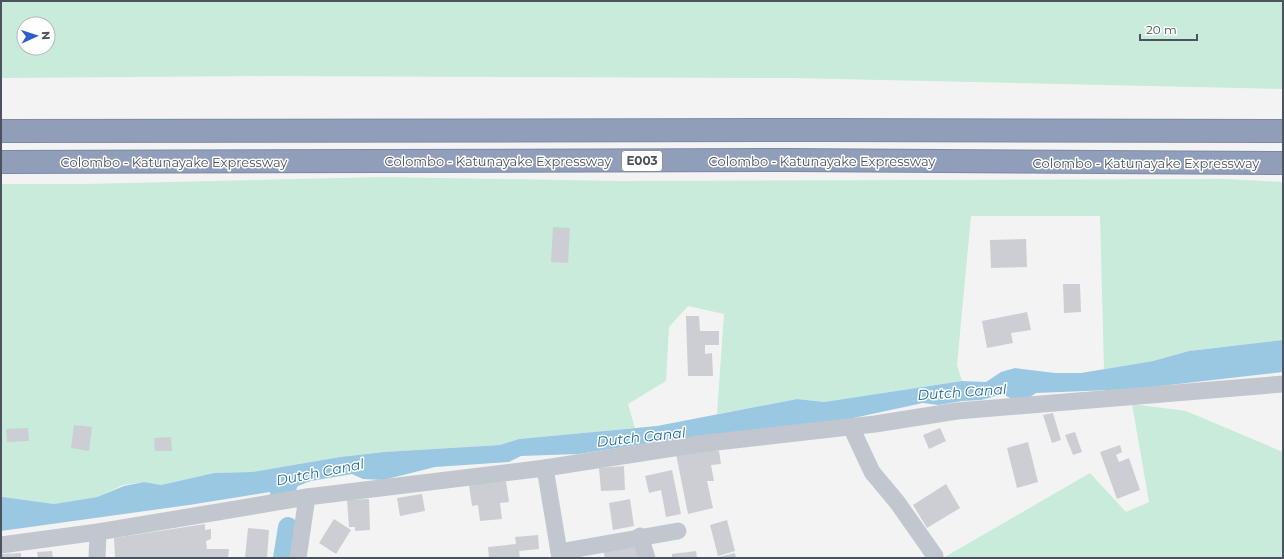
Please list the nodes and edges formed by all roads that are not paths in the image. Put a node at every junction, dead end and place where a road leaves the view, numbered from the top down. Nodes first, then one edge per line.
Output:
1 (1, 131) edge
2 (1283, 131) edge
3 (1, 162) edge
4 (1283, 163) edge
5 (1283, 384) edge
6 (851, 427) junction
7 (545, 468) junction
8 (307, 497) junction
9 (678, 531) dead end
10 (98, 532) junction
11 (640, 536) junction
12 (1, 545) edge
13 (560, 555) edge
14 (935, 556) dead end
15 (97, 558) edge
16 (298, 558) edge
17 (647, 558) edge

1 - 2 highway
3 - 4 highway, Colombo - Katunayake Expressway / E003
5 - 6 street
6 - 7 street
6 - 14 street
7 - 8 street
7 - 13 street
8 - 10 street
8 - 16 street
9 - 11 street
10 - 12 street
10 - 15 street
11 - 13 street
11 - 17 street

